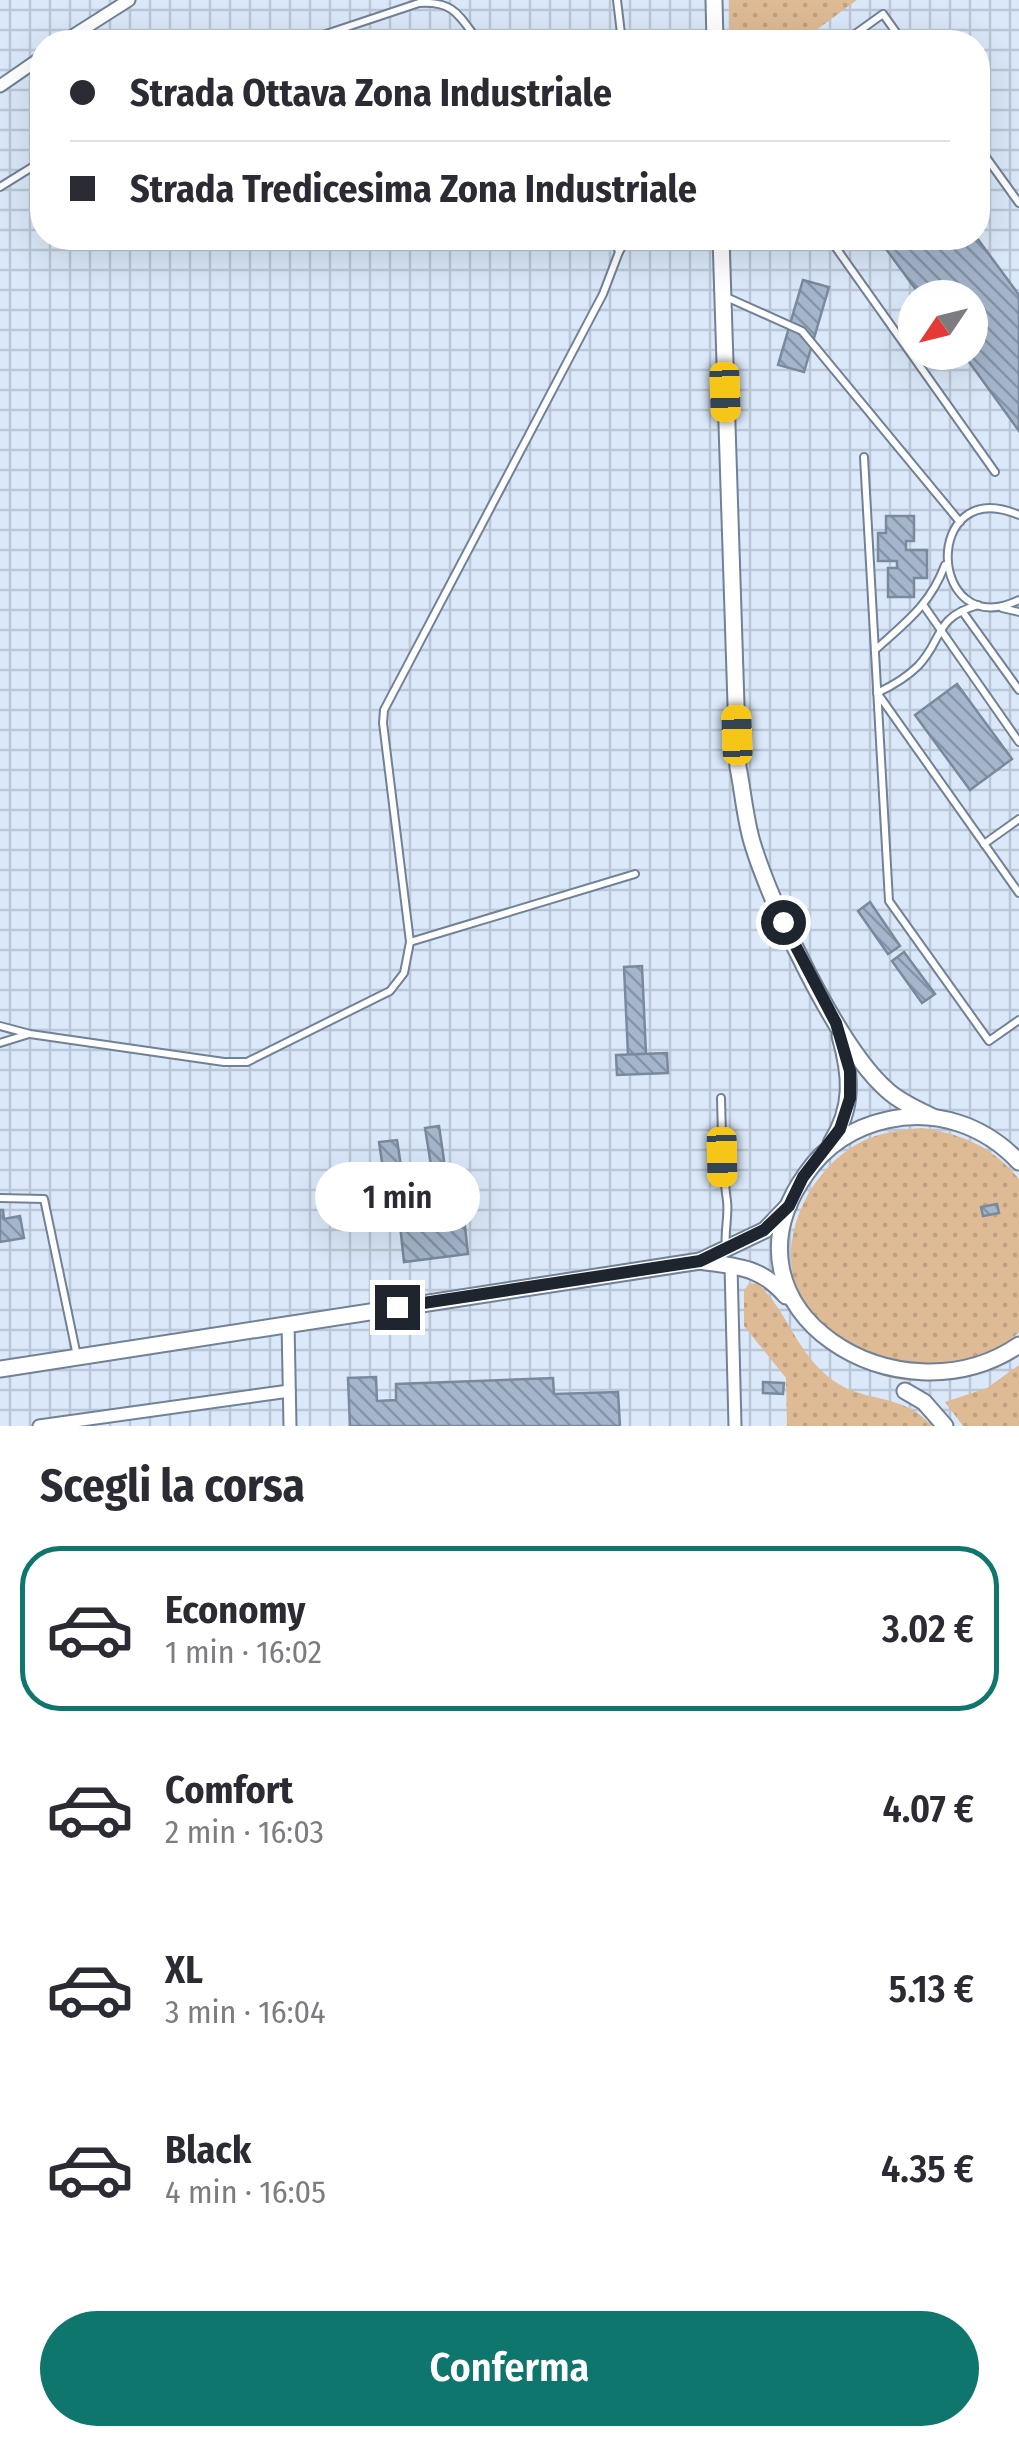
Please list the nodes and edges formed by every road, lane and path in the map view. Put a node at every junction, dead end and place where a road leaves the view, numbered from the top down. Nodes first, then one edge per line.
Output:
1 (129, 0) edge
2 (617, 0) edge
3 (714, 0) edge
4 (83, 30) edge
5 (338, 30) edge
6 (470, 30) edge
7 (621, 30) edge
8 (715, 30) edge
9 (861, 30) edge
10 (894, 30) edge
11 (30, 65) edge
12 (0, 86) edge
13 (990, 163) edge
14 (30, 168) edge
15 (0, 186) edge
16 (1019, 203) edge
17 (721, 250) edge
18 (838, 250) edge
19 (619, 252) edge
20 (723, 295) junction
21 (864, 457) dead end
22 (995, 472) dead end
23 (1019, 512) edge
24 (960, 522) junction
25 (946, 564) junction
26 (1019, 600) edge
27 (981, 605) junction
28 (924, 606) junction
29 (996, 606) junction
30 (962, 612) junction
31 (1019, 612) edge
32 (940, 628) junction
33 (875, 650) junction
34 (1019, 690) edge
35 (877, 693) junction
36 (1019, 742) edge
37 (1019, 819) edge
38 (984, 844) junction
39 (635, 874) dead end
40 (1019, 893) edge
41 (410, 942) junction
42 (1019, 1020) edge
43 (836, 1023) junction
44 (0, 1026) edge
45 (30, 1034) junction
46 (0, 1042) edge
47 (721, 1098) dead end
48 (933, 1117) junction
49 (824, 1153) junction
50 (1017, 1159) edge
51 (0, 1198) edge
52 (789, 1206) junction
53 (726, 1249) junction
54 (700, 1261) junction
55 (731, 1266) junction
56 (790, 1301) junction
57 (288, 1323) junction
58 (1019, 1345) edge
59 (77, 1357) junction
60 (834, 1361) dead end
61 (0, 1369) edge
62 (955, 1385) dead end
63 (934, 1389) dead end
64 (289, 1391) junction
65 (39, 1426) edge
66 (290, 1426) edge
67 (735, 1426) edge
68 (946, 1426) edge

1 - 4 street
2 - 7 lane
3 - 8 main road
5 - 6 lane
9 - 10 lane
11 - 12 street
13 - 16 lane
14 - 15 lane
17 - 20 main road
18 - 22 lane
19 - 41 lane
20 - 24 lane
20 - 43 main road
21 - 33 lane
23 - 24 lane
24 - 25 lane
25 - 27 lane
25 - 28 lane
26 - 29 lane
27 - 29 lane
27 - 30 lane
28 - 32 lane
28 - 33 lane
29 - 31 lane
30 - 32 lane
30 - 34 lane
32 - 35 lane
32 - 36 lane
33 - 35 lane
35 - 38 lane
35 - 42 lane
37 - 38 lane
38 - 40 lane
39 - 41 lane
41 - 45 lane
43 - 48 main road
43 - 49 main road
44 - 45 lane
45 - 46 lane
47 - 53 lane
48 - 49 main road
48 - 50 main road
49 - 52 main road
51 - 59 lane
52 - 53 main road
52 - 56 main road
53 - 54 main road
54 - 55 main road
54 - 57 main road
55 - 56 main road
55 - 67 street
56 - 60 main road
57 - 59 main road
57 - 64 street
58 - 62 main road
59 - 61 main road
63 - 68 main road
64 - 65 street
64 - 66 street

